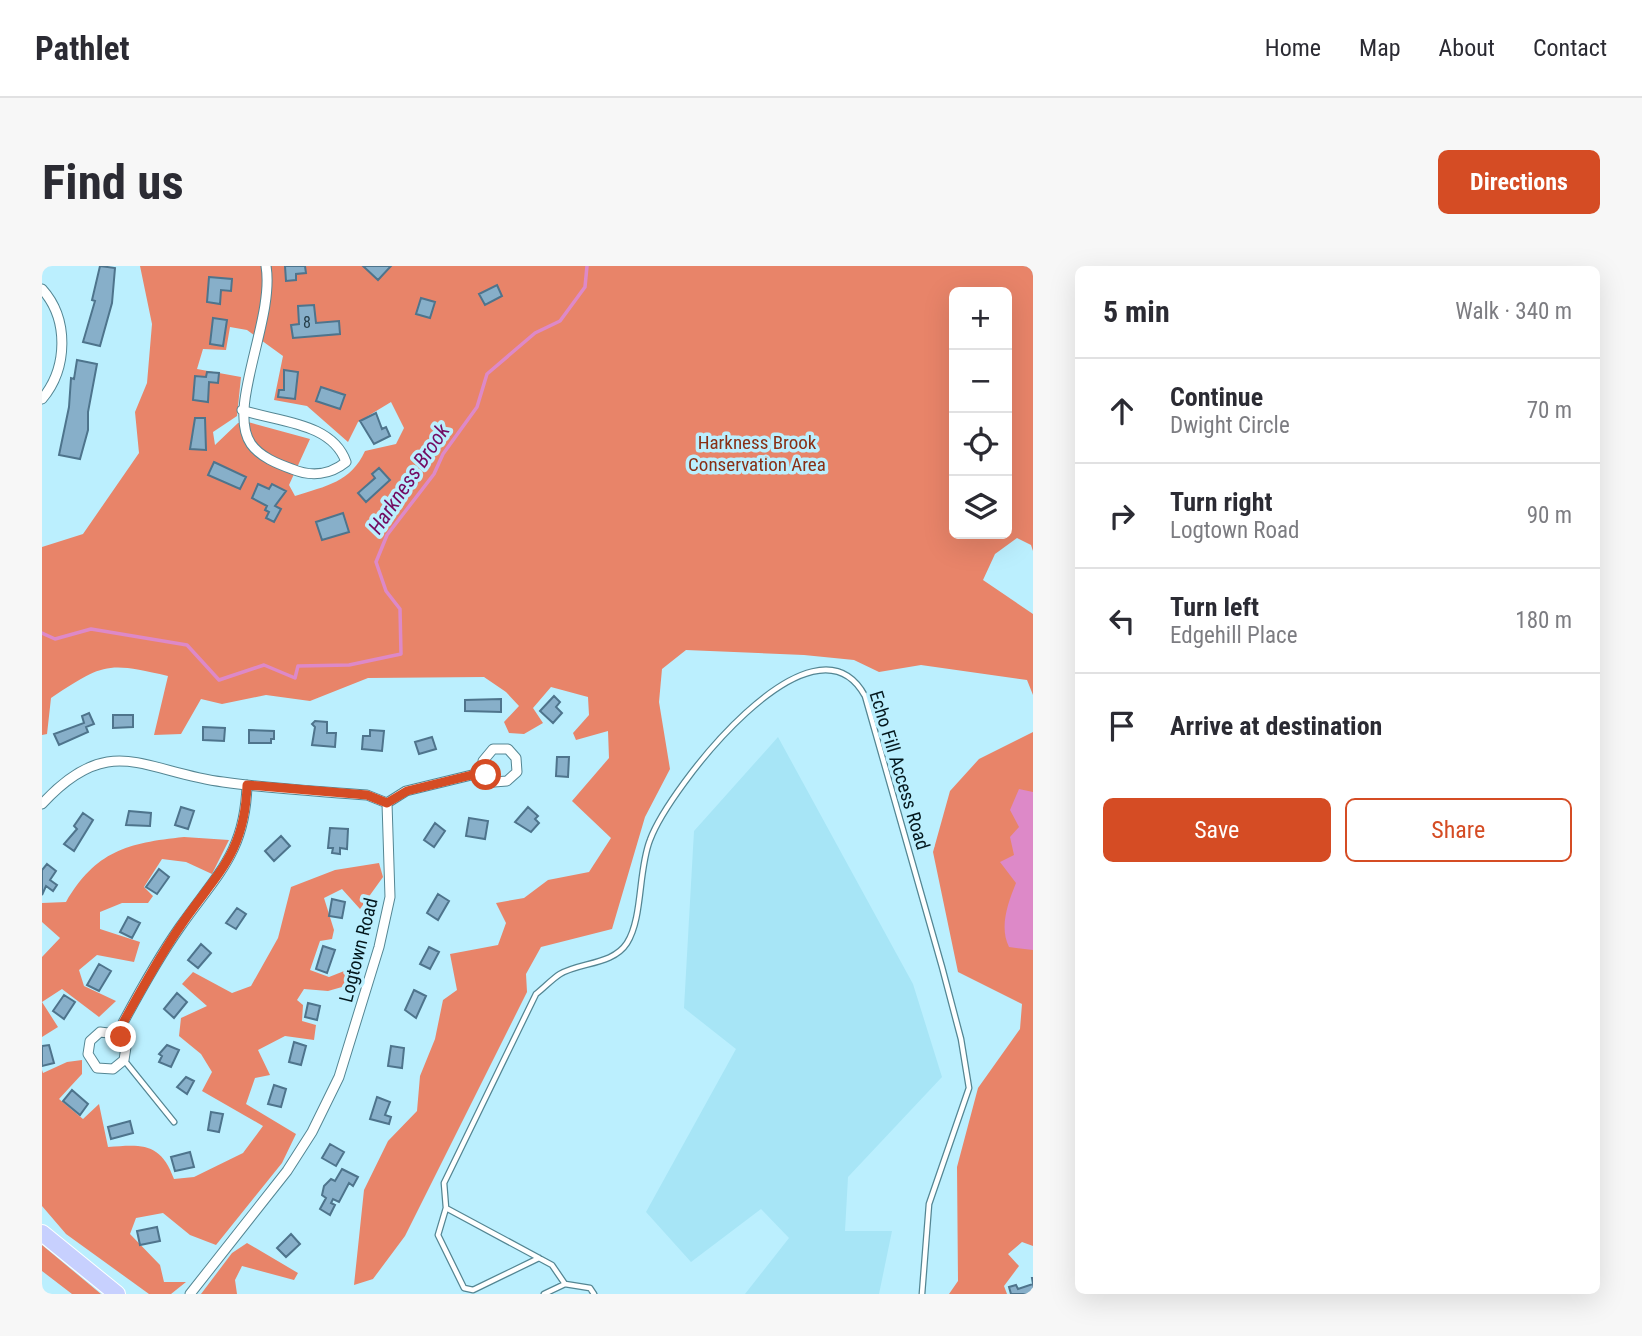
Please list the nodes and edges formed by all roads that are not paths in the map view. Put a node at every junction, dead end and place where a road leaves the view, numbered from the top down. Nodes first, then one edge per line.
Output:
1 (266, 266) edge
2 (42, 289) edge
3 (42, 399) edge
4 (242, 410) junction
5 (484, 772) junction
6 (247, 785) junction
7 (387, 803) junction
8 (42, 804) edge
9 (117, 1034) junction
10 (124, 1060) junction
11 (174, 1122) dead end
12 (446, 1208) junction
13 (42, 1233) edge
14 (539, 1258) junction
15 (565, 1284) junction
16 (474, 1292) edge
17 (117, 1294) edge
18 (190, 1294) edge
19 (544, 1294) edge
20 (594, 1294) edge
21 (922, 1294) edge

1 - 4 street
2 - 3 street
4 - 4 street
5 - 5 street
5 - 7 street
6 - 7 street
6 - 8 street
6 - 9 street
7 - 18 street, Logtown Road
9 - 10 street
9 - 10 street
10 - 11 lane
12 - 14 lane
12 - 16 lane, Echo Fill Access Road
12 - 21 lane, Echo Fill Access Road
13 - 17 highway
14 - 15 lane
14 - 16 lane
15 - 19 lane
15 - 20 lane

